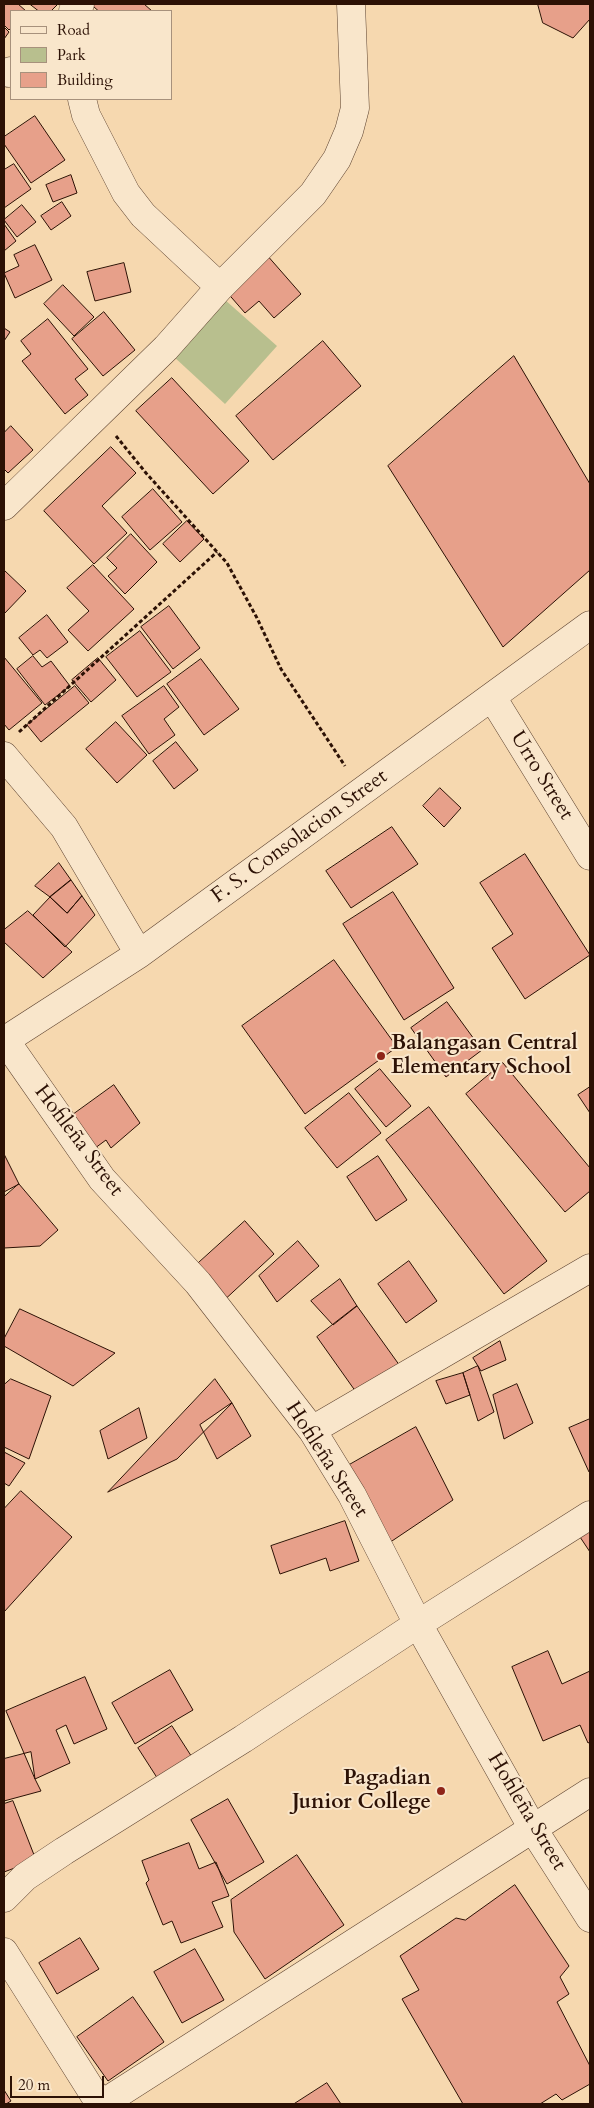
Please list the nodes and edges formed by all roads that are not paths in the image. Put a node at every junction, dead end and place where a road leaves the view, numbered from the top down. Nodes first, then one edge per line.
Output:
1 (351, 4) edge
2 (82, 100) edge
3 (220, 287) junction
4 (4, 506) edge
5 (590, 625) edge
6 (492, 697) junction
7 (4, 756) edge
8 (590, 856) edge
9 (139, 954) junction
10 (5, 1041) edge
11 (590, 1268) edge
12 (312, 1430) junction
13 (590, 1515) edge
14 (418, 1624) junction
15 (590, 1792) edge
16 (533, 1828) junction
17 (4, 1898) edge
18 (590, 1918) edge
19 (4, 1952) edge
20 (101, 2104) edge

1 - 3 street
2 - 3 street
3 - 4 street
5 - 6 street, F. S. Consolacion Street
6 - 8 street, Urro Street
6 - 9 street, F. S. Consolacion Street
7 - 9 street
9 - 10 street, F. S. Consolacion Street
10 - 12 street, Hofileña Street
11 - 12 street
12 - 14 street, Hofileña Street
13 - 14 street
14 - 16 street, Hofileña Street
14 - 17 street
15 - 16 street
16 - 18 street, Hofileña Street
16 - 20 street
19 - 20 street

